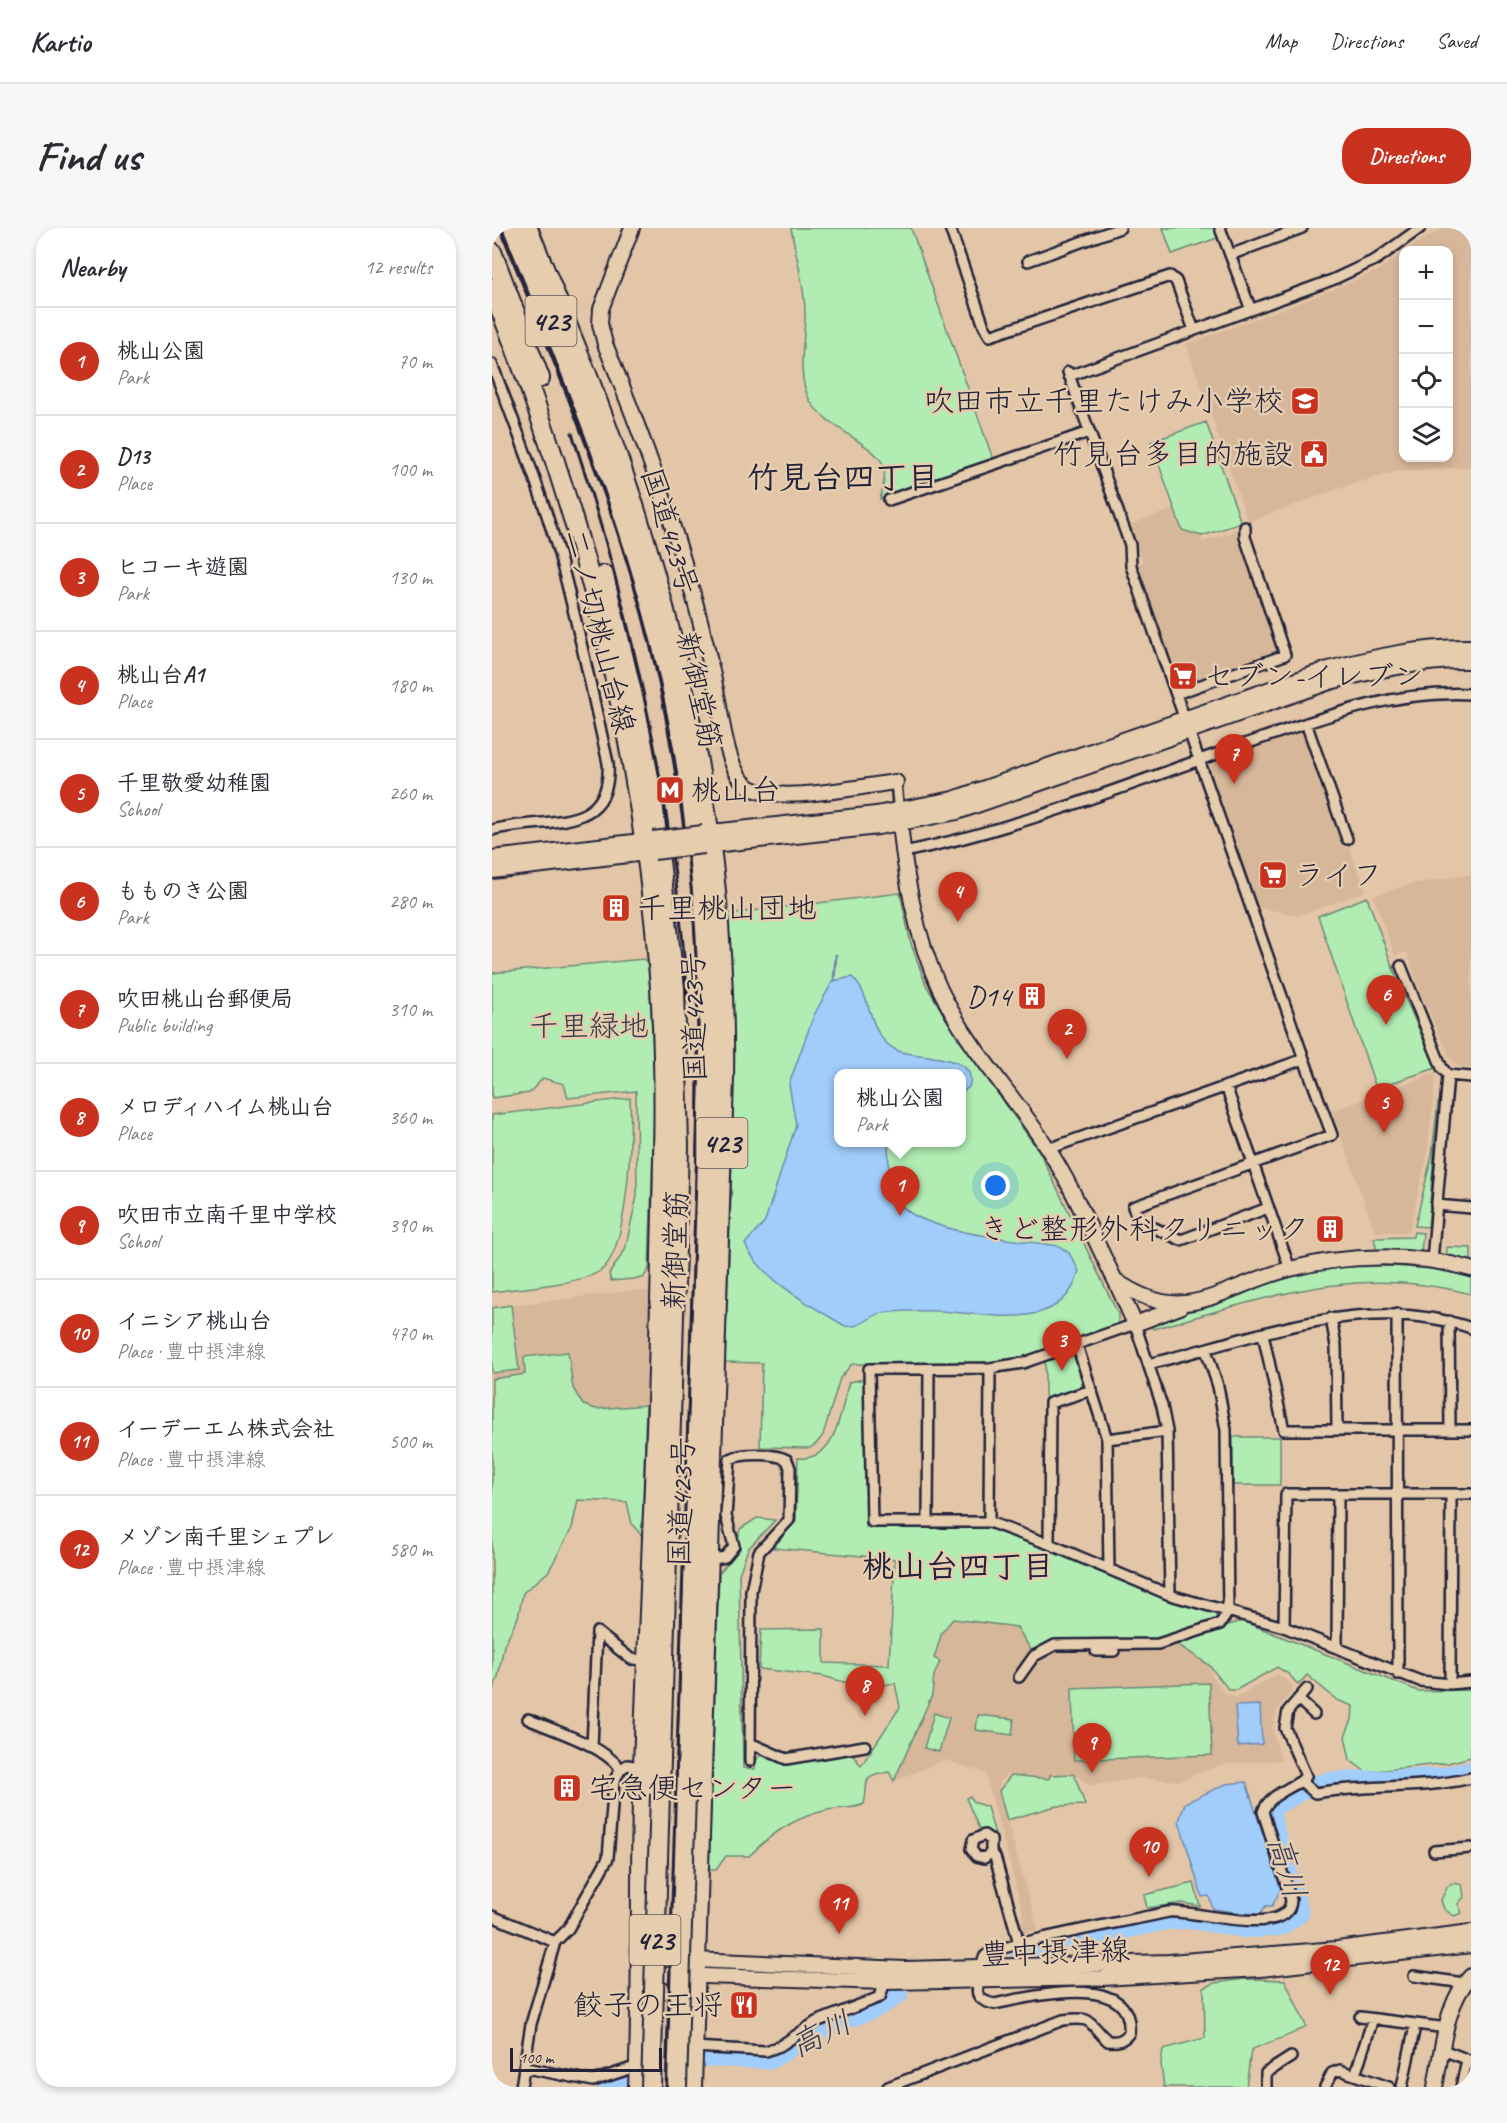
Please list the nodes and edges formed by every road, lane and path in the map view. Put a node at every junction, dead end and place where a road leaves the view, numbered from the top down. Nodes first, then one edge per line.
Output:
1 (513, 228) edge
2 (528, 228) edge
3 (632, 228) edge
4 (950, 228) edge
5 (1120, 228) edge
6 (1220, 228) edge
7 (1302, 228) edge
8 (1420, 228) edge
9 (492, 252) edge
10 (1230, 255) junction
11 (1028, 261) dead end
12 (492, 288) edge
13 (541, 295) junction
14 (514, 308) junction
15 (1251, 310) junction
16 (1194, 330) junction
17 (492, 364) edge
18 (585, 370) junction
19 (533, 392) junction
20 (1089, 432) junction
21 (889, 500) dead end
22 (1245, 527) dead end
23 (1471, 647) edge
24 (1471, 661) edge
25 (1176, 694) junction
26 (1471, 694) edge
27 (1306, 723) junction
28 (1188, 726) junction
29 (1199, 759) junction
30 (896, 782) joint
31 (899, 817) junction
32 (492, 830) edge
33 (707, 839) junction
34 (1347, 839) dead end
35 (650, 846) junction
36 (904, 852) junction
37 (492, 858) edge
38 (492, 871) edge
39 (1401, 966) dead end
40 (1304, 1059) junction
41 (1448, 1075) junction
42 (1471, 1077) edge
43 (1226, 1086) junction
44 (1048, 1149) junction
45 (1254, 1164) junction
46 (1436, 1205) junction
47 (1268, 1208) junction
48 (1471, 1208) edge
49 (1432, 1261) junction
50 (1290, 1269) junction
51 (1471, 1269) edge
52 (1115, 1280) junction
53 (1185, 1305) junction
54 (1398, 1314) junction
55 (1331, 1318) junction
56 (1449, 1321) junction
57 (1135, 1324) junction
58 (1471, 1328) edge
59 (1263, 1334) junction
60 (1077, 1345) junction
61 (1206, 1350) junction
62 (1149, 1364) junction
63 (929, 1368) junction
64 (990, 1368) junction
65 (659, 1370) junction
66 (714, 1370) junction
67 (1092, 1390) junction
68 (1337, 1429) junction
69 (1398, 1430) junction
70 (1450, 1430) junction
71 (1471, 1430) edge
72 (1167, 1431) junction
73 (1107, 1439) junction
74 (669, 1485) junction
75 (697, 1485) junction
76 (1398, 1493) junction
77 (1451, 1494) junction
78 (1471, 1494) edge
79 (1338, 1495) junction
80 (928, 1520) junction
81 (989, 1522) junction
82 (1049, 1544) junction
83 (708, 1560) junction
84 (1109, 1569) junction
85 (1170, 1595) junction
86 (1228, 1612) junction
87 (1284, 1627) junction
88 (1158, 1644) junction
89 (1337, 1648) junction
90 (1096, 1651) dead end
91 (649, 1660) junction
92 (1398, 1674) junction
93 (1019, 1677) dead end
94 (1471, 1682) edge
95 (1450, 1684) junction
96 (1306, 1689) dead end
97 (1298, 1699) junction
98 (1314, 1714) dead end
99 (528, 1719) dead end
100 (750, 1743) junction
101 (865, 1746) dead end
102 (592, 1747) junction
103 (750, 1761) dead end
104 (643, 1767) junction
105 (621, 1769) junction
106 (1471, 1778) edge
107 (1302, 1782) junction
108 (1471, 1848) edge
109 (1434, 1851) dead end
110 (992, 1853) dead end
111 (492, 1916) edge
112 (1471, 1932) edge
113 (555, 1942) junction
114 (1019, 1943) junction
115 (1471, 1945) edge
116 (640, 1966) junction
117 (695, 1967) junction
118 (981, 1973) junction
119 (1414, 1976) dead end
120 (1468, 1980) edge
121 (885, 1982) junction
122 (1360, 2017) dead end
123 (1371, 2025) dead end
124 (1448, 2028) junction
125 (1414, 2031) dead end
126 (693, 2047) junction
127 (1443, 2050) junction
128 (1278, 2052) dead end
129 (1469, 2061) edge
130 (638, 2066) junction
131 (526, 2068) junction
132 (1355, 2075) junction
133 (521, 2087) edge
134 (638, 2087) edge
135 (651, 2087) edge
136 (676, 2087) edge
137 (692, 2087) edge
138 (888, 2087) edge
139 (1266, 2087) edge
140 (1325, 2087) edge
141 (1389, 2087) edge
142 (1402, 2087) edge
143 (1435, 2087) edge
144 (1461, 2087) edge

1 - 13 highway, 新御堂筋 / 423
2 - 18 highway, 国道423号 / 423
3 - 30 street
4 - 16 street
5 - 11 street
6 - 10 street
7 - 10 street
8 - 15 street
9 - 14 highway, 新御堂筋 / 423
10 - 15 street
12 - 19 highway, 国道423号 / 423
13 - 18 highway
13 - 75 highway, 新御堂筋 / 423
14 - 19 highway
14 - 74 highway, 新御堂筋 / 423
15 - 16 street
16 - 20 street
17 - 32 street, 二ノ切桃山台線
18 - 33 highway, 国道423号 / 423
19 - 35 highway, 国道423号 / 423
20 - 21 street
20 - 25 street
22 - 25 street
23 - 28 street
24 - 28 street
25 - 28 street
26 - 27 street
27 - 29 street
27 - 34 street
28 - 29 street
28 - 31 street
29 - 36 street
29 - 40 street
30 - 31 street
31 - 33 street
31 - 36 street
33 - 35 street, bridge
33 - 66 highway, 国道423号 / 423
35 - 37 street
35 - 38 street
35 - 65 highway, 国道423号 / 423
36 - 44 street
39 - 41 street
40 - 43 street
40 - 45 street
41 - 42 street
41 - 46 street
43 - 44 street
43 - 45 street
44 - 52 street
45 - 47 street
45 - 47 street
46 - 48 street
46 - 49 street
47 - 50 street
49 - 50 street
49 - 51 street
50 - 53 street
52 - 53 street
52 - 57 street
53 - 57 street
54 - 55 street
54 - 56 street
54 - 69 street
55 - 59 street
55 - 68 street
56 - 58 street
56 - 70 street
57 - 60 street
57 - 62 street
59 - 61 street
59 - 68 street
60 - 64 street
60 - 67 street
61 - 62 street
61 - 86 street
62 - 72 street
63 - 64 street
63 - 80 street
63 - 80 street
64 - 81 street
65 - 74 highway
65 - 91 highway, 国道423号 / 423
66 - 75 highway
66 - 83 highway, 国道423号 / 423
67 - 73 street
67 - 82 street
68 - 69 street
69 - 70 street
69 - 76 street
70 - 71 street
72 - 73 street
72 - 85 street
73 - 84 street
74 - 135 highway, 新御堂筋 / 423, bridge
75 - 136 highway, 新御堂筋 / 423, bridge
76 - 77 street
76 - 79 street
76 - 92 street
77 - 78 street
77 - 95 street
79 - 87 street
79 - 89 street
80 - 81 street
81 - 82 street
82 - 84 street
83 - 100 street
83 - 117 highway, 国道423号 / 423
84 - 85 street
85 - 86 street
86 - 87 street
86 - 88 street
87 - 89 street
88 - 90 street
88 - 93 street
89 - 92 street
91 - 102 street
91 - 104 highway, 国道423号 / 423
92 - 95 street
94 - 95 street
96 - 97 street
97 - 98 street
97 - 107 street
99 - 102 street
100 - 101 street
100 - 103 street
102 - 105 street
104 - 105 street
104 - 116 highway, 国道423号 / 423
105 - 113 street
106 - 107 street
107 - 114 street
108 - 109 street
110 - 114 street
111 - 113 street
112 - 118 street, 豊中摂津線
113 - 131 street
114 - 118 street
115 - 118 street, 豊中摂津線
116 - 117 street, 豊中摂津線
116 - 130 highway, 国道423号 / 423
117 - 118 street, 豊中摂津線
117 - 121 street, 豊中摂津線
117 - 126 highway, 国道423号 / 423
118 - 121 street, 豊中摂津線
118 - 138 street
119 - 120 street
120 - 124 street
121 - 126 street
122 - 124 street
123 - 132 street
124 - 127 street
125 - 142 street
126 - 137 highway, 国道423号 / 423
127 - 129 street
127 - 143 street
128 - 139 street
129 - 144 street
130 - 131 street
130 - 134 highway, 国道423号 / 423
131 - 133 street
132 - 140 street
132 - 141 street

